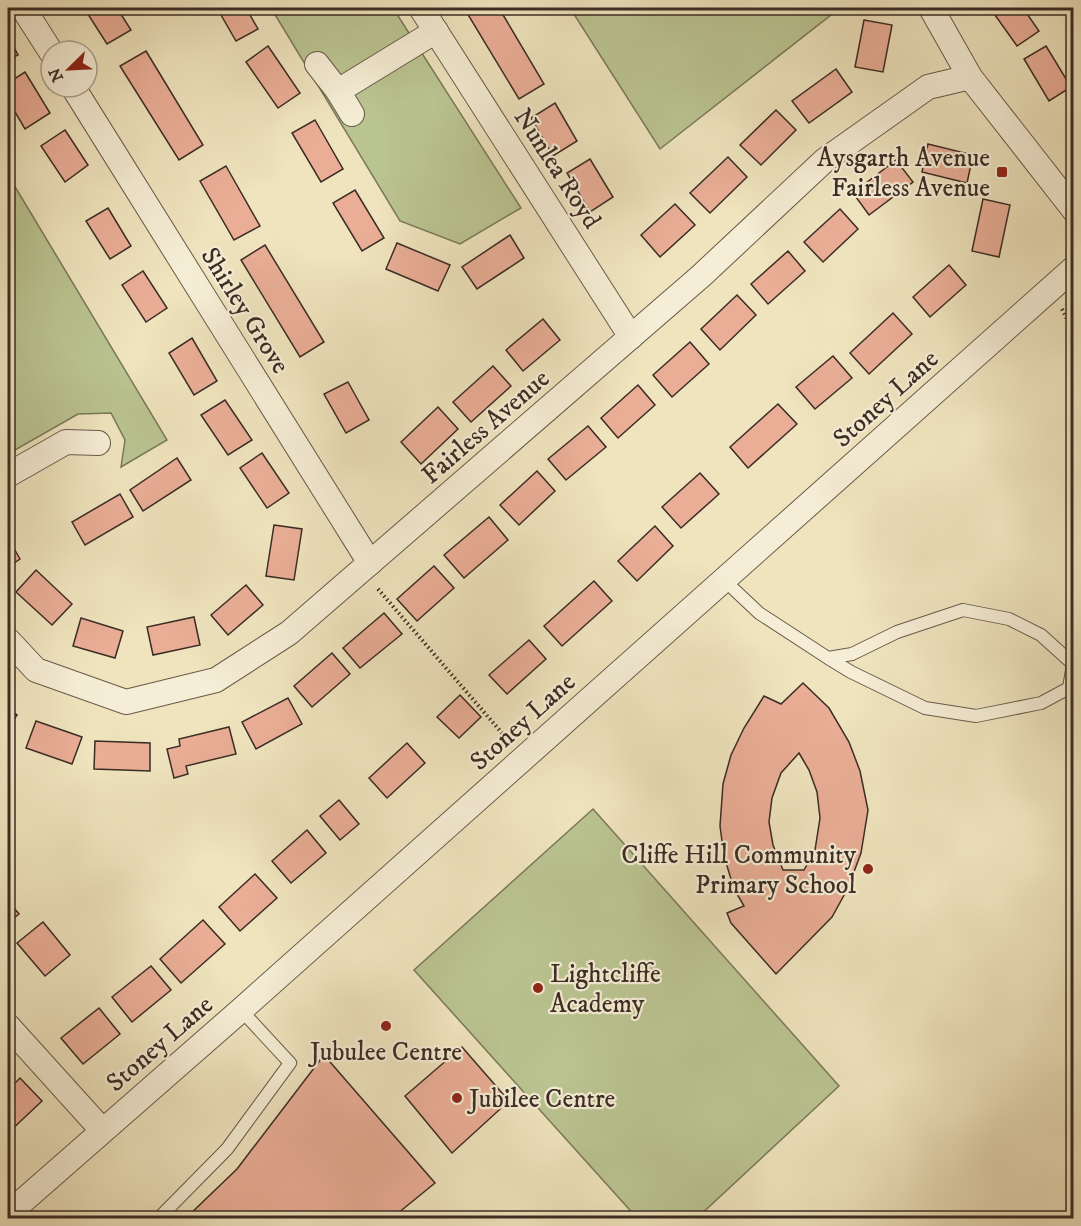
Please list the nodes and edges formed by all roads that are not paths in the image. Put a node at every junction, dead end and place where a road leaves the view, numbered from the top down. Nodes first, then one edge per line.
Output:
1 (23, 8) edge
2 (421, 8) edge
3 (931, 8) edge
4 (436, 30) junction
5 (43, 39) edge
6 (317, 64) dead end
7 (970, 77) junction
8 (338, 90) junction
9 (80, 99) edge
10 (352, 114) dead end
11 (1074, 210) edge
12 (1074, 268) edge
13 (631, 337) junction
14 (98, 443) dead end
15 (8, 475) edge
16 (370, 563) junction
17 (724, 580) junction
18 (8, 640) edge
19 (828, 658) junction
20 (241, 1010) junction
21 (8, 1026) edge
22 (102, 1130) junction
23 (8, 1214) edge
24 (159, 1218) edge

1 - 5 street
2 - 4 street, Nunlea Royd
3 - 7 street
4 - 8 street
4 - 13 street, Nunlea Royd
6 - 8 street
7 - 11 street
7 - 13 street, Fairless Avenue
8 - 10 street
9 - 16 street, Shirley Grove
12 - 17 street, Stoney Lane
13 - 16 street, Fairless Avenue
14 - 15 street
16 - 18 street, Fairless Avenue
17 - 19 lane
17 - 20 street, Stoney Lane
19 - 19 lane
20 - 22 street, Stoney Lane
20 - 24 lane
21 - 22 street
22 - 23 street, Stoney Lane

